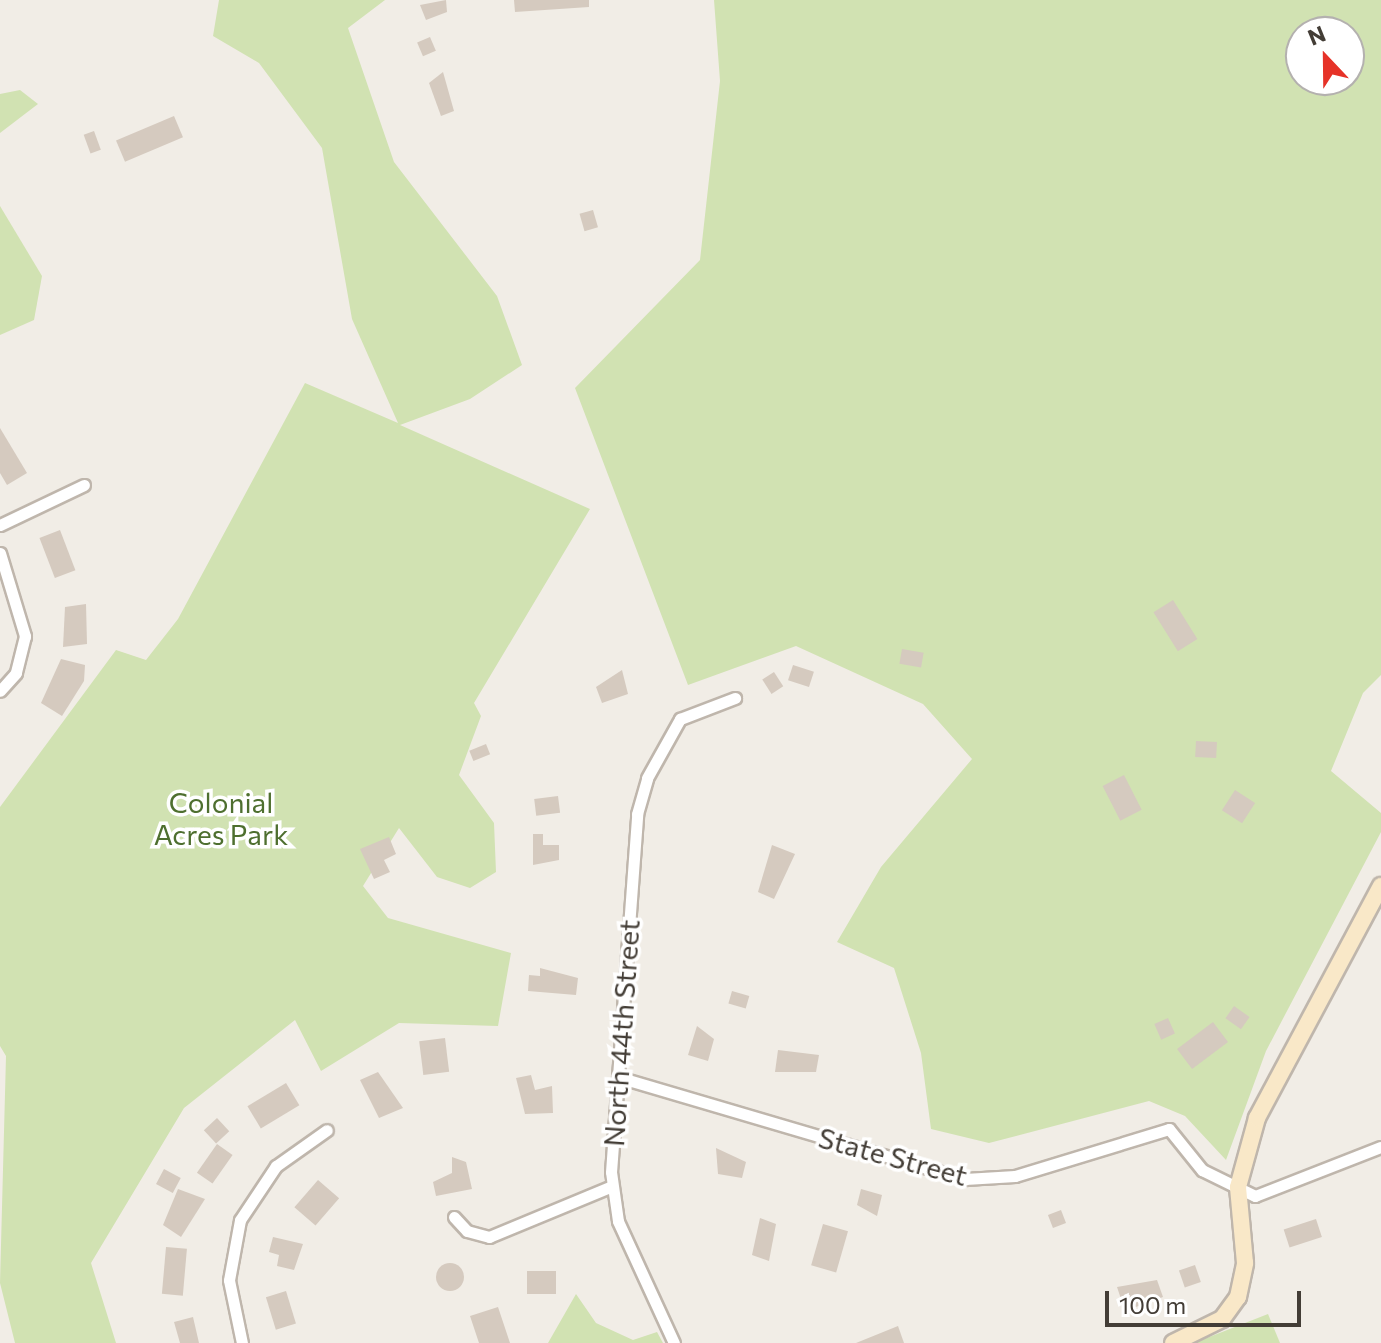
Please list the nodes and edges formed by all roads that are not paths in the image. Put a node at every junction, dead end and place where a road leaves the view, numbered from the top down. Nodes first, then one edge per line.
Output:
1 (84, 485) dead end
2 (0, 525) edge
3 (0, 553) edge
4 (0, 691) edge
5 (735, 698) dead end
6 (1381, 886) edge
7 (618, 1077) junction
8 (327, 1130) dead end
9 (1381, 1147) edge
10 (612, 1186) junction
11 (1238, 1187) junction
12 (454, 1217) dead end
13 (242, 1343) edge
14 (674, 1343) edge
15 (1173, 1343) edge

1 - 2 street
3 - 4 street
5 - 7 street, North 44th Street
6 - 11 street
7 - 10 street, North 44th Street
7 - 11 street, State Street
8 - 13 street
9 - 11 street
10 - 12 street
10 - 14 street, North 44th Street
11 - 15 street

